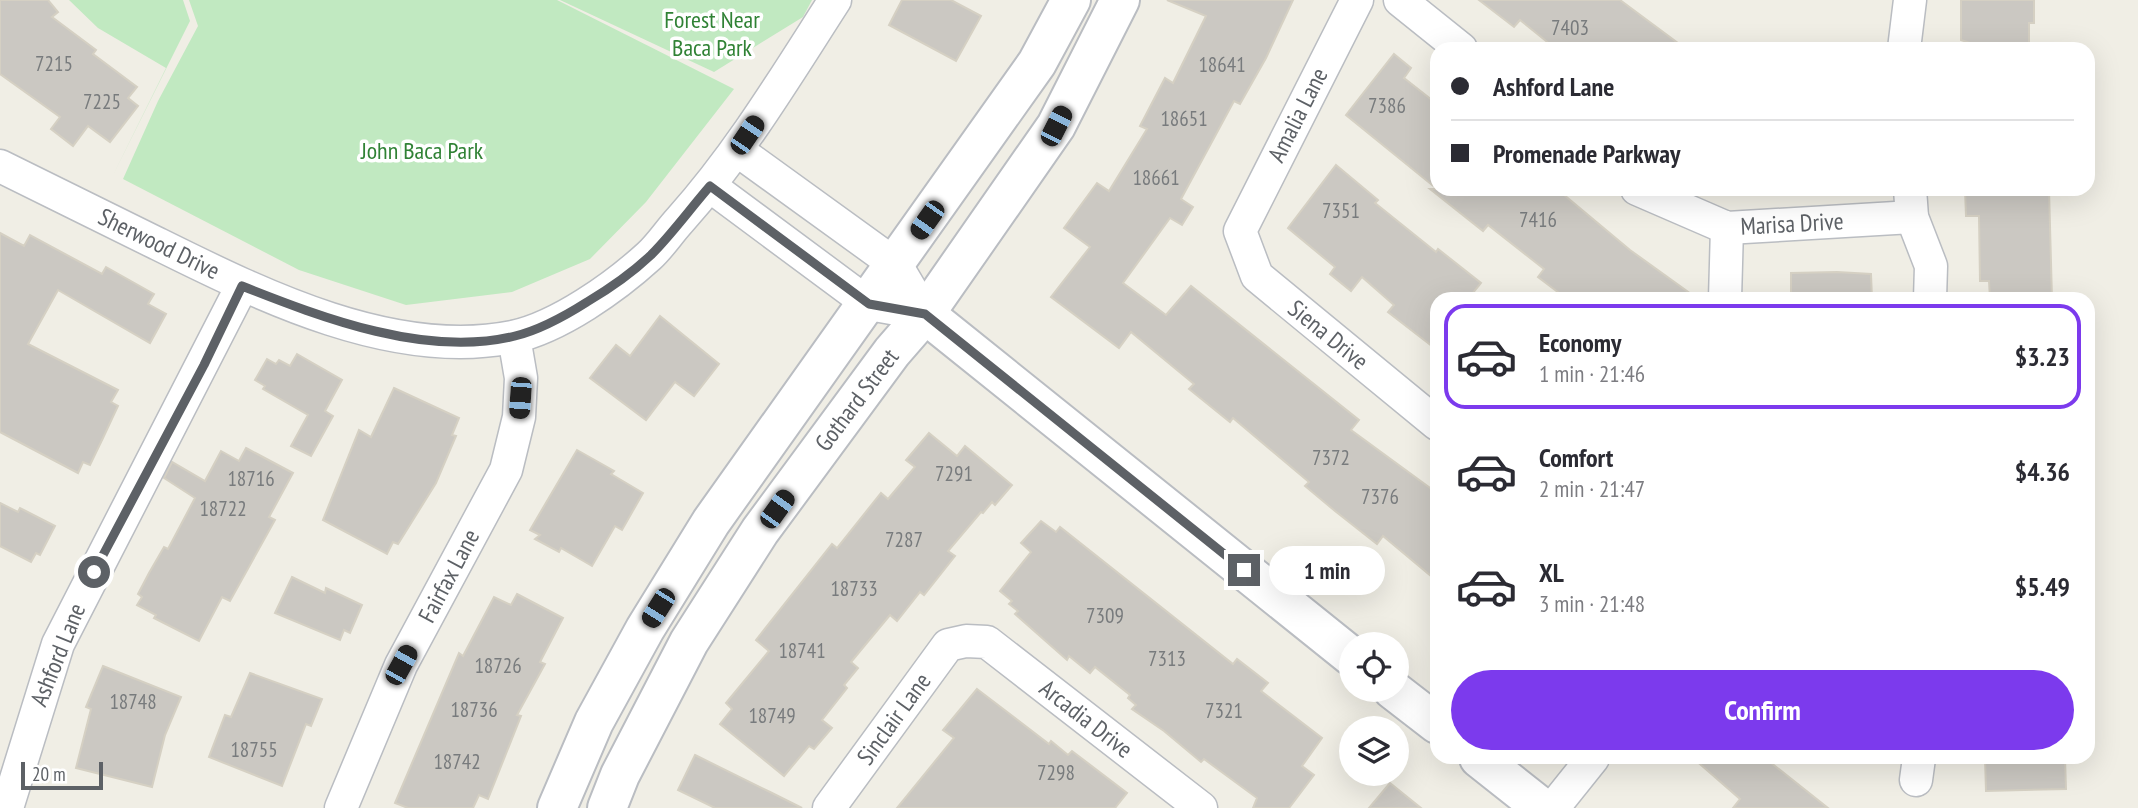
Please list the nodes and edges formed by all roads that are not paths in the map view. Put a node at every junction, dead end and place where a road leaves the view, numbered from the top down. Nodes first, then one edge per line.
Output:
1 (835, 0) edge
2 (1071, 0) edge
3 (1120, 0) edge
4 (1357, 0) edge
5 (1399, 0) edge
6 (1910, 0) edge
7 (1452, 42) edge
8 (1906, 42) edge
9 (737, 150) junction
10 (0, 166) edge
11 (710, 186) junction
12 (1653, 196) edge
13 (1911, 203) edge
14 (1727, 228) junction
15 (1240, 230) joint
16 (896, 265) junction
17 (242, 286) junction
18 (1725, 292) edge
19 (1930, 292) edge
20 (869, 304) junction
21 (925, 314) junction
22 (514, 337) junction
23 (1430, 418) edge
24 (966, 641) joint
25 (1339, 646) edge
26 (1409, 702) edge
27 (1430, 718) edge
28 (1487, 764) edge
29 (1588, 764) edge
30 (7, 808) edge
31 (341, 808) edge
32 (556, 808) edge
33 (607, 808) edge
34 (829, 808) edge
35 (1201, 808) edge
36 (1542, 808) edge
37 (1553, 808) edge

1 - 9 street, Sherwood Drive
2 - 16 street, Gothard Street
3 - 21 street, Gothard Street
4 - 15 street, Amalia Lane
5 - 7 street
6 - 8 street
9 - 11 street, Sherwood Drive
9 - 16 street
10 - 17 street, Sherwood Drive
11 - 20 street
11 - 22 street, Sherwood Drive
12 - 14 street, Marisa Drive
13 - 14 street, Marisa Drive
13 - 19 street
14 - 18 street
15 - 23 street, Siena Drive
16 - 20 street, Gothard Street
16 - 21 street
17 - 22 street, Sherwood Drive
17 - 30 street, Ashford Lane
20 - 21 street
20 - 32 street, Gothard Street
21 - 25 street
21 - 33 street, Gothard Street
22 - 31 street, Fairfax Lane
24 - 34 street, Sinclair Lane
24 - 35 street, Arcadia Drive
26 - 27 street
28 - 36 street
29 - 37 street

